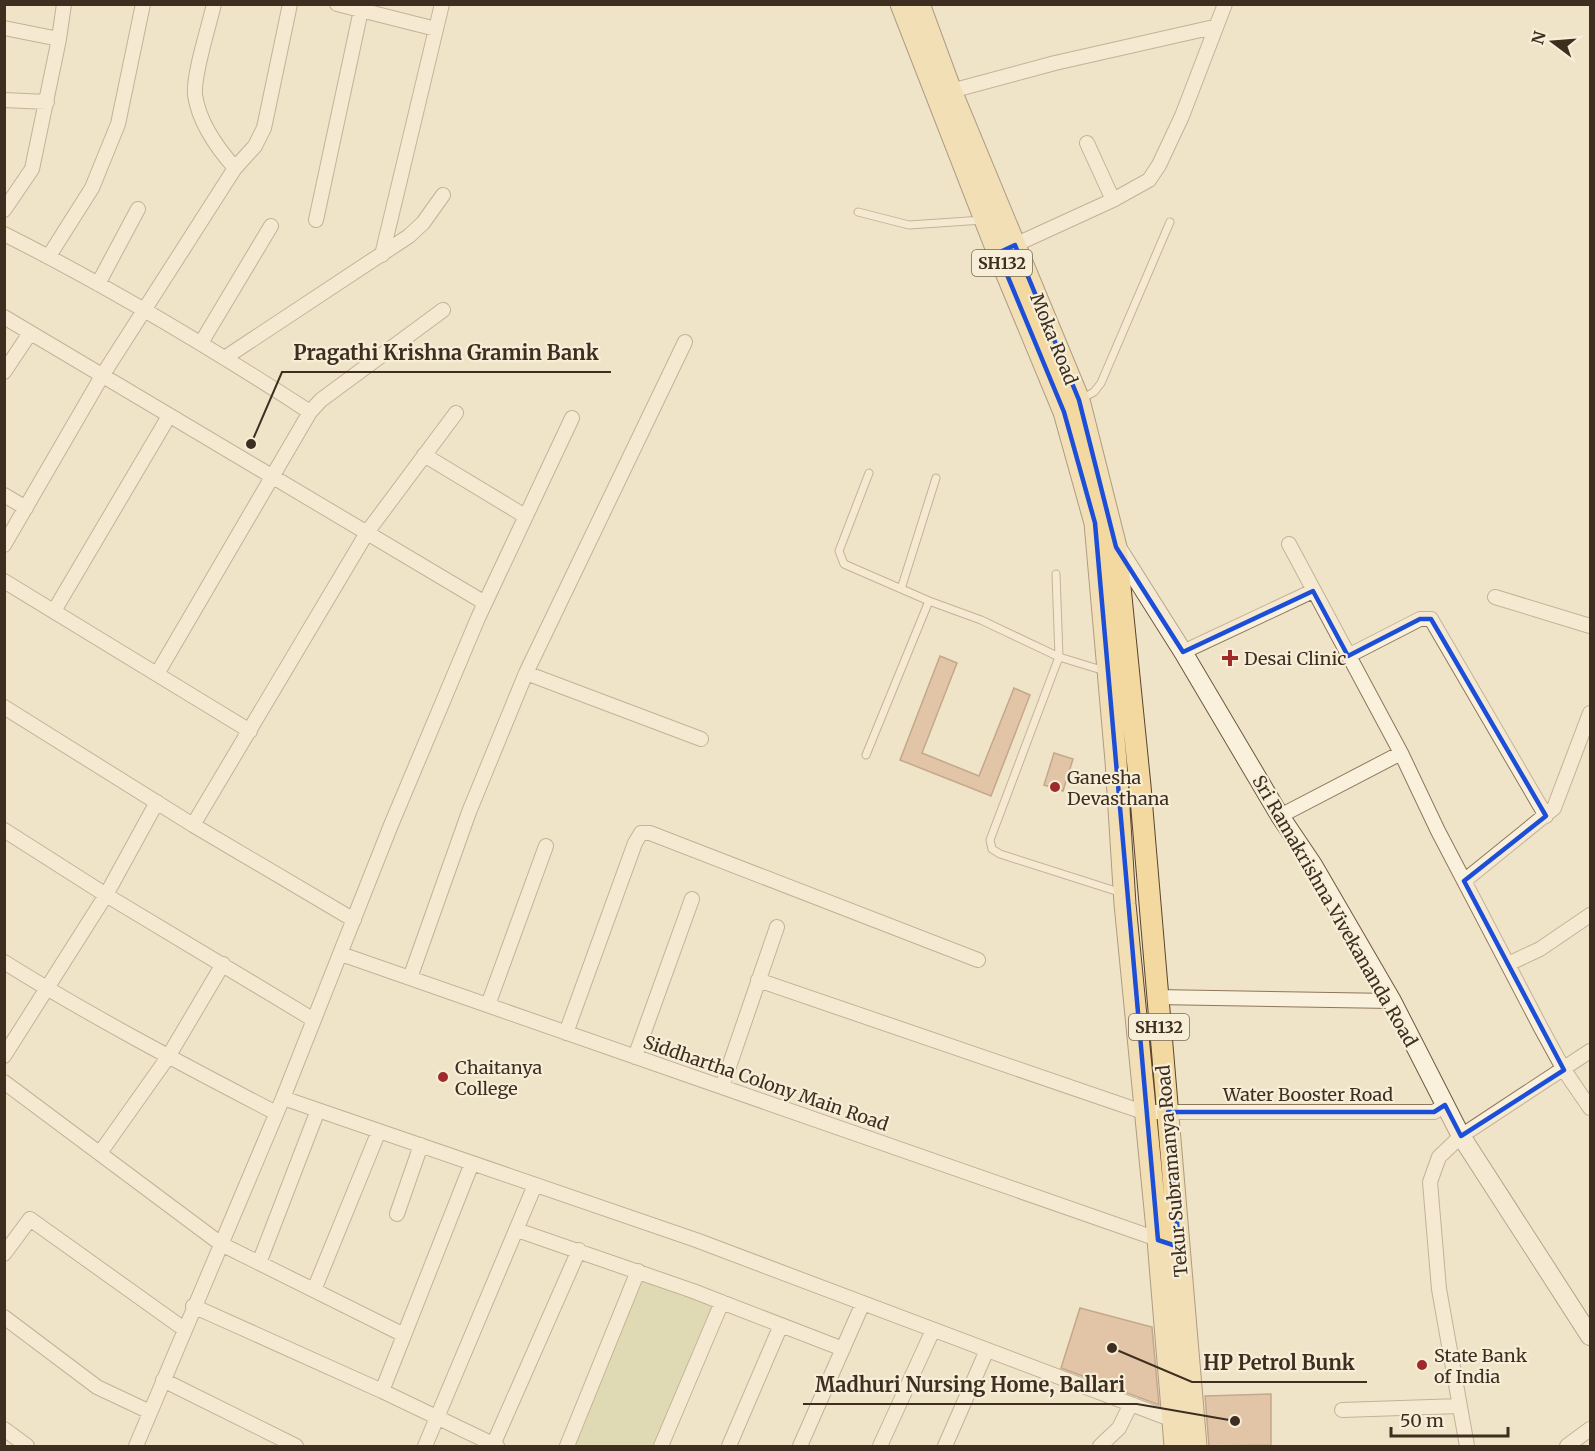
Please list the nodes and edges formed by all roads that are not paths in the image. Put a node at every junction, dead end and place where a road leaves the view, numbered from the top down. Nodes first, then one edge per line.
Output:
1 (64, 4) edge
2 (143, 4) edge
3 (214, 4) edge
4 (290, 4) edge
5 (337, 4) edge
6 (442, 4) edge
7 (901, 4) edge
8 (919, 4) edge
9 (1225, 4) edge
10 (361, 10) junction
11 (1214, 27) junction
12 (4, 28) edge
13 (436, 29) junction
14 (58, 39) junction
15 (951, 91) junction
16 (4, 100) edge
17 (47, 102) junction
18 (1087, 143) dead end
19 (235, 168) junction
20 (443, 195) dead end
21 (1113, 200) junction
22 (138, 209) dead end
23 (4, 210) edge
24 (858, 212) dead end
25 (316, 220) dead end
26 (985, 220) junction
27 (1170, 222) dead end
28 (271, 226) dead end
29 (4, 234) edge
30 (1006, 249) junction
31 (382, 255) junction
32 (49, 256) junction
33 (98, 284) junction
34 (143, 310) junction
35 (443, 310) dead end
36 (4, 317) edge
37 (30, 333) junction
38 (685, 342) dead end
39 (201, 343) junction
40 (226, 357) junction
41 (4, 372) edge
42 (102, 376) junction
43 (1079, 400) junction
44 (310, 412) junction
45 (456, 413) dead end
46 (169, 416) junction
47 (572, 418) dead end
48 (424, 455) junction
49 (869, 473) dead end
50 (273, 477) junction
51 (936, 478) dead end
52 (4, 495) edge
53 (26, 508) junction
54 (525, 516) junction
55 (1095, 523) junction
56 (368, 531) junction
57 (1289, 544) dead end
58 (4, 545) edge
59 (1116, 547) junction
60 (1056, 574) dead end
61 (4, 581) edge
62 (901, 589) junction
63 (1313, 591) junction
64 (1496, 597) dead end
65 (929, 601) junction
66 (486, 603) junction
67 (1113, 610) junction
68 (54, 611) junction
69 (1590, 626) edge
70 (1183, 652) junction
71 (1348, 656) junction
72 (1059, 657) junction
73 (1107, 672) junction
74 (526, 673) junction
75 (157, 674) junction
76 (4, 707) edge
77 (1590, 713) edge
78 (249, 731) junction
79 (1587, 735) edge
80 (700, 739) dead end
81 (1401, 753) junction
82 (866, 755) dead end
83 (156, 802) junction
84 (1280, 816) junction
85 (1546, 816) junction
86 (193, 825) junction
87 (4, 830) edge
88 (546, 846) dead end
89 (1464, 881) junction
90 (1124, 894) junction
91 (106, 895) junction
92 (692, 899) dead end
93 (1590, 915) edge
94 (354, 920) junction
95 (777, 927) dead end
96 (341, 954) junction
97 (978, 960) dead end
98 (4, 962) edge
99 (223, 964) junction
100 (1508, 964) junction
101 (410, 978) junction
102 (758, 980) junction
103 (48, 989) junction
104 (1156, 997) junction
105 (1392, 1001) junction
106 (488, 1005) junction
107 (314, 1020) junction
108 (566, 1033) junction
109 (1590, 1051) edge
110 (4, 1056) edge
111 (168, 1057) junction
112 (635, 1057) junction
113 (1563, 1070) junction
114 (4, 1082) edge
115 (723, 1087) junction
116 (283, 1098) junction
117 (1445, 1105) junction
118 (1590, 1108) edge
119 (318, 1110) junction
120 (1143, 1112) junction
121 (1168, 1112) junction
122 (276, 1113) junction
123 (379, 1131) junction
124 (1461, 1136) junction
125 (421, 1145) junction
126 (100, 1154) junction
127 (472, 1163) junction
128 (535, 1185) junction
129 (397, 1214) dead end
130 (517, 1230) junction
131 (1158, 1240) junction
132 (221, 1245) junction
133 (1179, 1247) junction
134 (579, 1250) junction
135 (4, 1254) edge
136 (259, 1263) junction
137 (638, 1271) junction
138 (314, 1290) junction
139 (722, 1302) junction
140 (863, 1303) junction
141 (193, 1306) junction
142 (4, 1317) edge
143 (781, 1325) junction
144 (184, 1329) junction
145 (933, 1329) junction
146 (404, 1335) junction
147 (1590, 1336) edge
148 (843, 1349) junction
149 (987, 1350) junction
150 (163, 1380) junction
151 (382, 1391) junction
152 (1131, 1404) junction
153 (1460, 1406) junction
154 (1342, 1410) dead end
155 (150, 1412) junction
156 (438, 1419) junction
157 (1173, 1420) junction
158 (4, 1429) edge
159 (1590, 1429) edge
160 (27, 1446) edge
161 (136, 1446) edge
162 (296, 1446) edge
163 (425, 1446) edge
164 (495, 1446) edge
165 (567, 1446) edge
166 (661, 1446) edge
167 (729, 1446) edge
168 (800, 1446) edge
169 (880, 1446) edge
170 (945, 1446) edge
171 (1100, 1446) edge
172 (1175, 1446) edge
173 (1196, 1446) edge
174 (1467, 1446) edge
175 (1567, 1446) edge

1 - 14 street
2 - 32 street
3 - 19 street
4 - 19 street
5 - 10 street
6 - 13 street
7 - 26 main road, Moka Road / SH132
8 - 15 main road, Moka Road / SH132
9 - 11 street
10 - 13 street
10 - 25 street
11 - 15 street
11 - 21 street
12 - 14 street
13 - 31 street
14 - 17 street
15 - 30 main road, Moka Road / SH132
16 - 17 street
17 - 23 street
18 - 21 street
19 - 34 street
20 - 31 street
21 - 30 street
22 - 33 street
24 - 26 lane
26 - 30 main road, Moka Road / SH132
27 - 43 lane
28 - 39 street
29 - 32 street
30 - 43 main road, Moka Road / SH132
30 - 55 main road, Moka Road / SH132
31 - 40 street
32 - 33 street
33 - 34 street
34 - 39 street
34 - 42 street
35 - 44 street
36 - 37 street
37 - 41 street
37 - 42 street
38 - 74 street
39 - 40 street
40 - 44 street
42 - 46 street
42 - 53 street
43 - 59 main road, Moka Road / SH132
44 - 50 street
45 - 48 street
46 - 50 street
46 - 68 street
47 - 54 street
48 - 54 street
48 - 56 street
49 - 62 lane
50 - 56 street
50 - 75 street
51 - 62 lane
52 - 53 street
53 - 58 street
54 - 66 street
55 - 59 main road, Sri Ramakrishna Vivekananda Road
55 - 67 main road, SH132
56 - 66 street
56 - 78 street
57 - 63 street
59 - 67 main road, SH132
59 - 70 main road, Sri Ramakrishna Vivekananda Road
60 - 72 lane
61 - 68 street
62 - 65 lane
63 - 70 street
63 - 71 street
64 - 69 street
65 - 72 lane
65 - 82 lane
66 - 94 street
67 - 73 main road, SH132
67 - 104 main road, Tekur Subramanya Road / SH132
68 - 75 street
70 - 84 main road, Sri Ramakrishna Vivekananda Road
71 - 81 street
71 - 85 street
72 - 73 lane
72 - 90 lane
73 - 90 main road, SH132
74 - 80 street
74 - 101 street
75 - 78 street
76 - 83 street
77 - 79 street
78 - 86 street
79 - 85 street
81 - 84 street
81 - 89 street
83 - 86 street
83 - 91 street
84 - 105 main road, Sri Ramakrishna Vivekananda Road
85 - 89 street
86 - 94 street
87 - 91 street
88 - 106 street
89 - 100 street
90 - 120 main road, SH132
91 - 99 street
91 - 103 street
92 - 112 street
93 - 100 street
94 - 96 street
95 - 102 street
96 - 101 street, Siddhartha Colony Main Road
96 - 107 street
97 - 108 street
98 - 103 street
99 - 107 street
99 - 111 street
100 - 113 street
101 - 106 street, Siddhartha Colony Main Road
102 - 115 street
102 - 120 street, Water Booster Road
103 - 110 street
103 - 111 street
104 - 105 street
104 - 121 main road, Tekur Subramanya Road / SH132
105 - 117 main road, Sri Ramakrishna Vivekananda Road
106 - 108 street, Siddhartha Colony Main Road
107 - 116 street
108 - 112 street, Siddhartha Colony Main Road
109 - 113 street
111 - 122 street
111 - 126 street
112 - 115 street, Siddhartha Colony Main Road
113 - 118 street
113 - 124 street
114 - 126 street
115 - 131 street, Siddhartha Colony Main Road
116 - 119 street
116 - 122 street
117 - 121 street, Water Booster Road
117 - 124 main road, Sri Ramakrishna Vivekananda Road
119 - 123 street
119 - 136 street
120 - 121 street, Water Booster Road
120 - 131 main road, SH132
121 - 133 main road, Tekur Subramanya Road / SH132
122 - 132 street
123 - 125 street
123 - 138 street
124 - 147 main road, Sri Ramakrishna Vivekananda Road
124 - 153 street
125 - 127 street
125 - 129 street
126 - 132 street
127 - 128 street
127 - 146 street
128 - 130 street
128 - 140 street
130 - 134 street
130 - 156 street
131 - 133 street, Siddhartha Colony Main Road
131 - 157 main road, SH132
132 - 136 street
132 - 141 street
133 - 173 main road, Tekur Subramanya Road / SH132
134 - 137 street
134 - 164 street
135 - 144 street
136 - 138 street
137 - 139 street
137 - 165 street
138 - 146 street
139 - 143 street
139 - 166 street
140 - 145 street
140 - 148 street
141 - 144 street
141 - 151 street
142 - 155 street
143 - 148 street
143 - 167 street
144 - 150 street
145 - 149 street
145 - 169 street
146 - 151 street
148 - 168 street
149 - 152 street
149 - 170 street
150 - 155 street
150 - 162 street
151 - 156 street
152 - 157 street
152 - 171 street
153 - 154 street
153 - 174 street
155 - 161 street
156 - 163 street
156 - 164 street
157 - 172 main road, SH132
158 - 160 street
159 - 175 street

